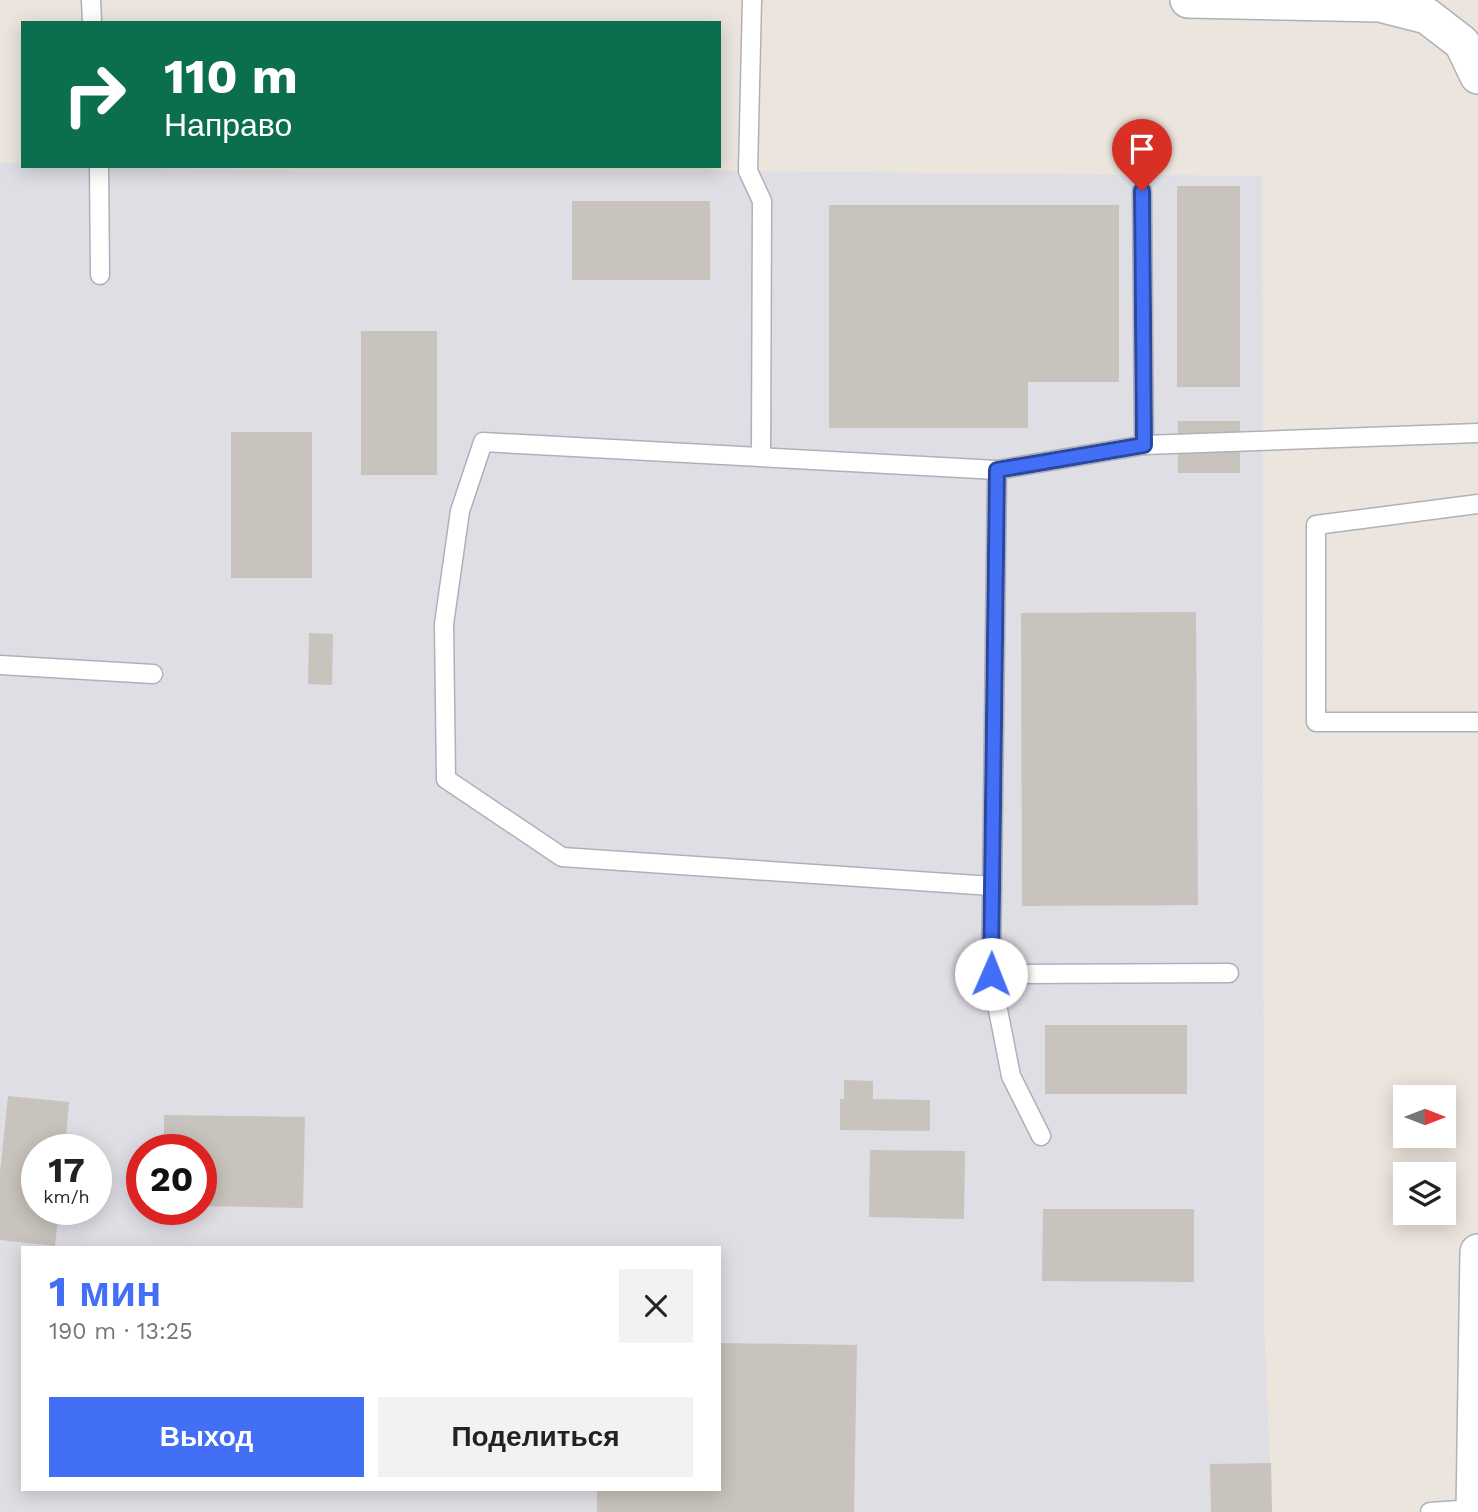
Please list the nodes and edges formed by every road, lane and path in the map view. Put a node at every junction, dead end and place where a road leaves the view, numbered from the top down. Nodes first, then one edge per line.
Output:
1 (91, 0) edge
2 (752, 0) edge
3 (1188, 0) edge
4 (92, 21) edge
5 (1478, 76) edge
6 (99, 168) edge
7 (1142, 191) dead end
8 (100, 275) dead end
9 (1478, 433) edge
10 (1144, 445) junction
11 (761, 455) junction
12 (997, 470) junction
13 (1478, 504) edge
14 (0, 665) edge
15 (153, 674) dead end
16 (1478, 722) edge
17 (992, 886) junction
18 (1229, 973) dead end
19 (991, 974) junction
20 (1041, 1136) dead end
21 (1478, 1252) edge
22 (1474, 1511) edge
23 (1430, 1512) edge

1 - 4 lane
2 - 11 lane
3 - 5 street
6 - 8 lane
7 - 10 lane
9 - 10 lane
10 - 12 lane
11 - 12 lane
11 - 17 lane
12 - 17 lane
13 - 16 lane
14 - 15 lane
17 - 19 lane
18 - 19 lane
19 - 20 lane
21 - 22 street
22 - 23 lane

